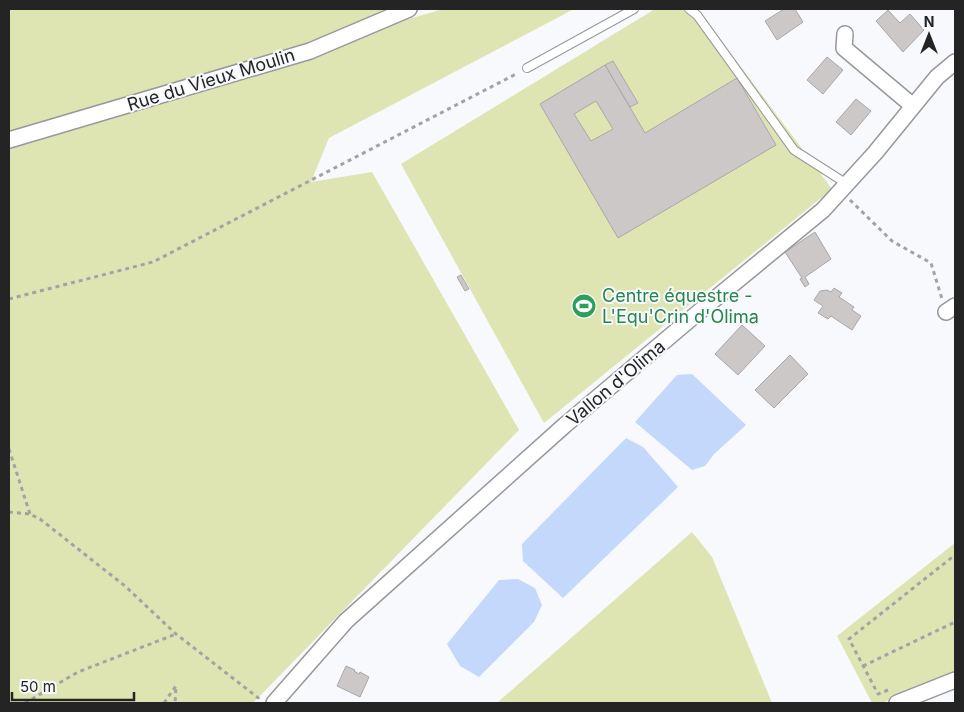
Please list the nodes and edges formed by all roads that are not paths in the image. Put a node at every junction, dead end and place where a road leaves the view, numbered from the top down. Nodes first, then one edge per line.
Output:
1 (409, 9) edge
2 (634, 9) edge
3 (689, 9) edge
4 (845, 34) dead end
5 (955, 62) edge
6 (527, 68) road end
7 (914, 106) junction
8 (9, 140) edge
9 (844, 187) junction
10 (955, 680) edge
11 (274, 703) edge
12 (897, 703) edge

1 - 8 street, Rue du Vieux Moulin
2 - 6 lane
3 - 9 lane
4 - 7 street
5 - 7 street, Vallon d'Olima
7 - 9 street, Vallon d'Olima
9 - 11 street, Vallon d'Olima
10 - 12 street

